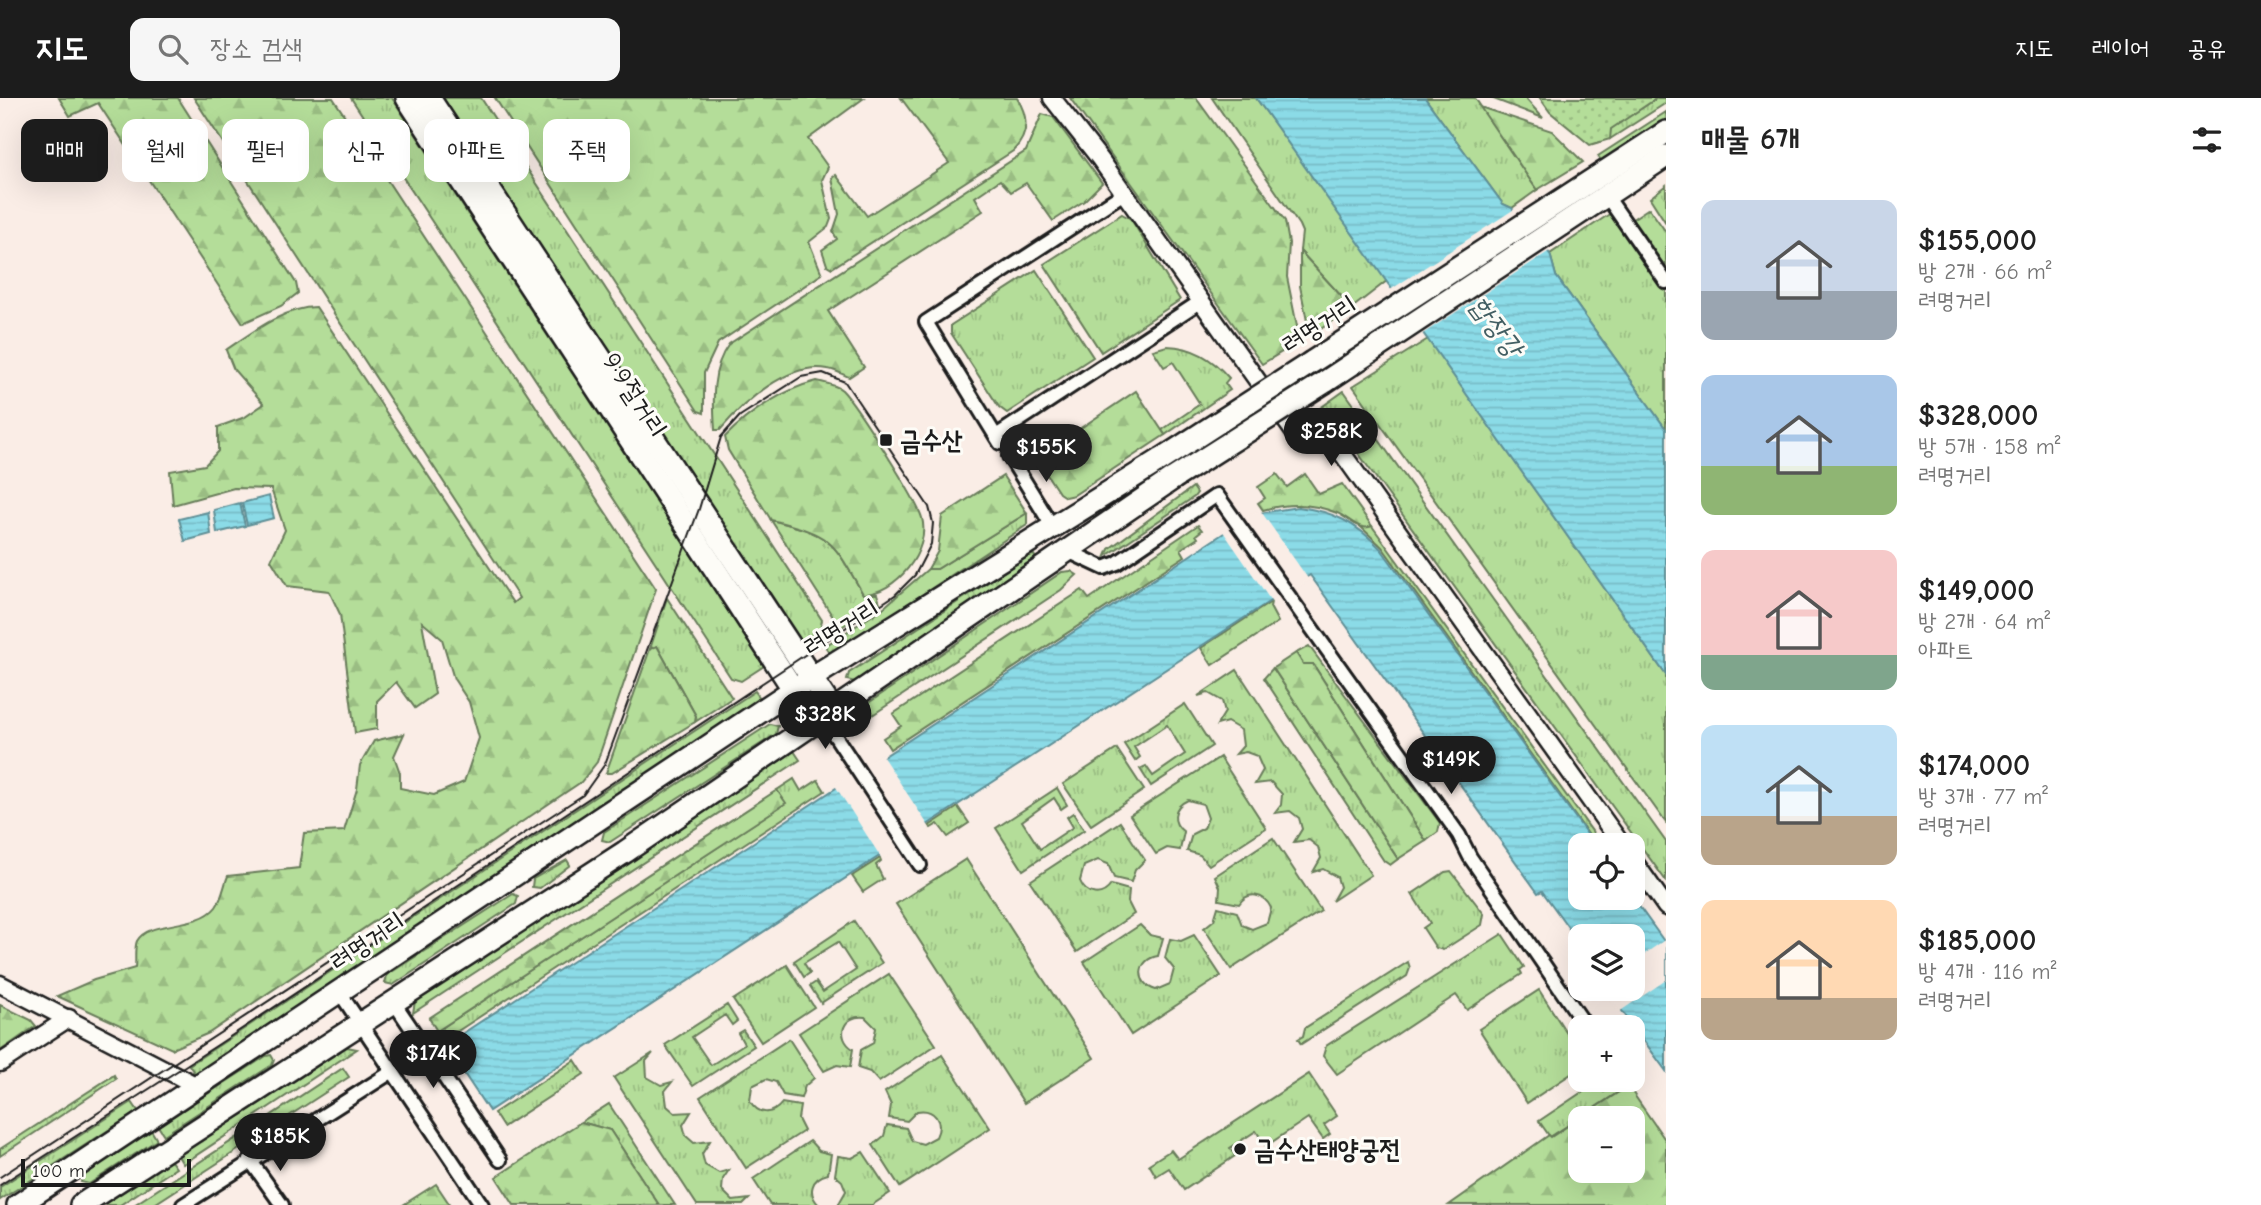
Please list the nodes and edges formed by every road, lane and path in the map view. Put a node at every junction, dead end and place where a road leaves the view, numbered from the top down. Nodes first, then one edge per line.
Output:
1 (407, 98) edge
2 (429, 98) edge
3 (1052, 98) edge
4 (1666, 132) edge
5 (1666, 156) edge
6 (1124, 193) junction
7 (1596, 194) junction
8 (1666, 282) edge
9 (1201, 301) junction
10 (1009, 456) dead end
11 (1054, 528) junction
12 (1068, 551) junction
13 (803, 684) junction
14 (825, 718) junction
15 (1613, 833) edge
16 (920, 865) dead end
17 (1645, 877) edge
18 (1666, 907) edge
19 (0, 984) edge
20 (340, 993) junction
21 (393, 1001) junction
22 (1578, 1015) edge
23 (69, 1018) junction
24 (361, 1022) junction
25 (0, 1063) edge
26 (393, 1071) junction
27 (199, 1087) junction
28 (250, 1160) junction
29 (500, 1160) dead end
30 (18, 1205) edge
31 (81, 1205) edge
32 (183, 1205) edge
33 (282, 1205) edge
34 (482, 1205) edge

1 - 13 highway, 9·9절거리
2 - 13 highway, 9·9절거리
3 - 6 street
4 - 7 highway, 려명거리
5 - 7 highway, 려명거리
6 - 9 street
6 - 9 street
7 - 8 street
7 - 11 highway, 려명거리, bridge
7 - 12 highway, 려명거리, bridge
9 - 15 street
10 - 11 street
11 - 13 highway, 려명거리
12 - 14 highway, 려명거리
12 - 22 street
13 - 14 highway, 9·9절거리
13 - 20 highway, 려명거리
14 - 16 street
14 - 21 highway, 려명거리
17 - 18 street
19 - 23 street
20 - 24 street
20 - 27 highway, 려명거리
21 - 24 highway, 려명거리
21 - 29 street
23 - 25 street
23 - 27 street
24 - 26 street
24 - 31 highway, 려명거리
26 - 28 street
26 - 34 street
27 - 30 highway, 려명거리
28 - 32 street
28 - 33 street

